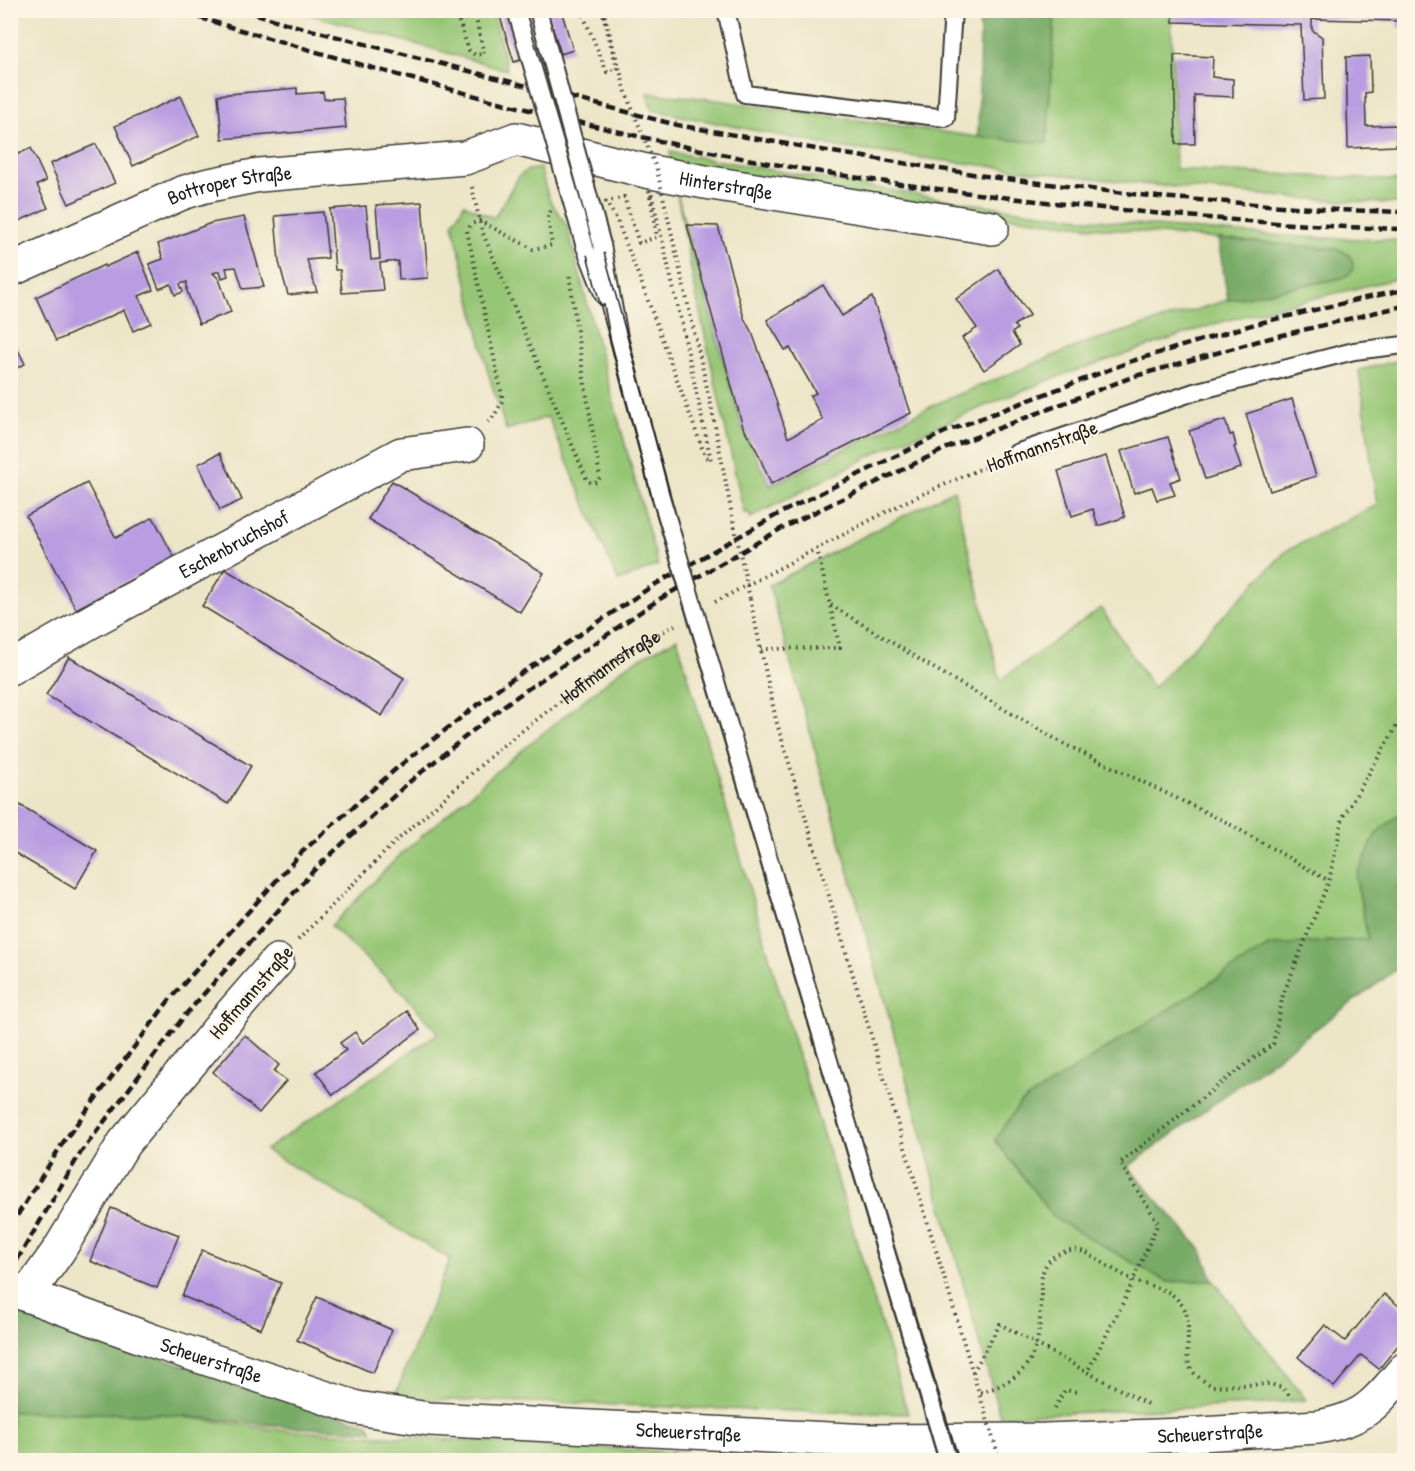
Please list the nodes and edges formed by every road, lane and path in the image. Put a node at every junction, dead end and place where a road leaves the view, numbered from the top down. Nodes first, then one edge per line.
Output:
1 (455, 10) edge
2 (474, 10) edge
3 (516, 10) edge
4 (538, 10) edge
5 (581, 10) edge
6 (602, 10) edge
7 (726, 10) edge
8 (953, 10) edge
9 (465, 158) junction
10 (646, 171) junction
11 (560, 207) dead end
12 (480, 221) junction
13 (992, 228) dead end
14 (657, 237) dead end
15 (594, 246) junction
16 (568, 266) dead end
17 (10, 270) edge
18 (1404, 345) edge
19 (467, 445) joint
20 (1016, 453) joint
21 (817, 549) junction
22 (831, 604) junction
23 (707, 606) dead end
24 (678, 623) dead end
25 (761, 649) junction
26 (10, 668) edge
27 (1404, 714) edge
28 (1329, 881) junction
29 (277, 961) joint
30 (19, 1292) edge
31 (1404, 1370) edge
32 (973, 1372) junction
33 (1087, 1372) junction
34 (1078, 1392) dead end
35 (979, 1393) junction
36 (1059, 1400) dead end
37 (1149, 1406) dead end
38 (1318, 1427) junction
39 (948, 1461) edge
40 (1000, 1461) edge

1 - 2 path
3 - 15 lane, bridge
4 - 15 lane, bridge
5 - 6 path
6 - 25 path, bridge
7 - 8 lane
9 - 10 street, Hinterstraße
9 - 12 path
9 - 17 street, Bottroper Straße
10 - 13 street, Hinterstraße
10 - 14 path
11 - 12 path
12 - 16 path
12 - 19 path
15 - 39 lane, bridge
18 - 20 lane, Hoffmannstraße
19 - 26 street, Eschenbruchshof
20 - 21 path, Hoffmannstraße
21 - 22 path
21 - 23 path, Hoffmannstraße
22 - 25 path
22 - 28 path
24 - 29 path, Hoffmannstraße
25 - 32 path
27 - 28 path
28 - 33 path
29 - 30 street, Hoffmannstraße
30 - 38 street, Scheuerstraße
31 - 38 street, Scheuerstraße
32 - 33 path
32 - 35 path
33 - 37 path
34 - 36 path
35 - 38 path, bridge
35 - 40 path, bridge

